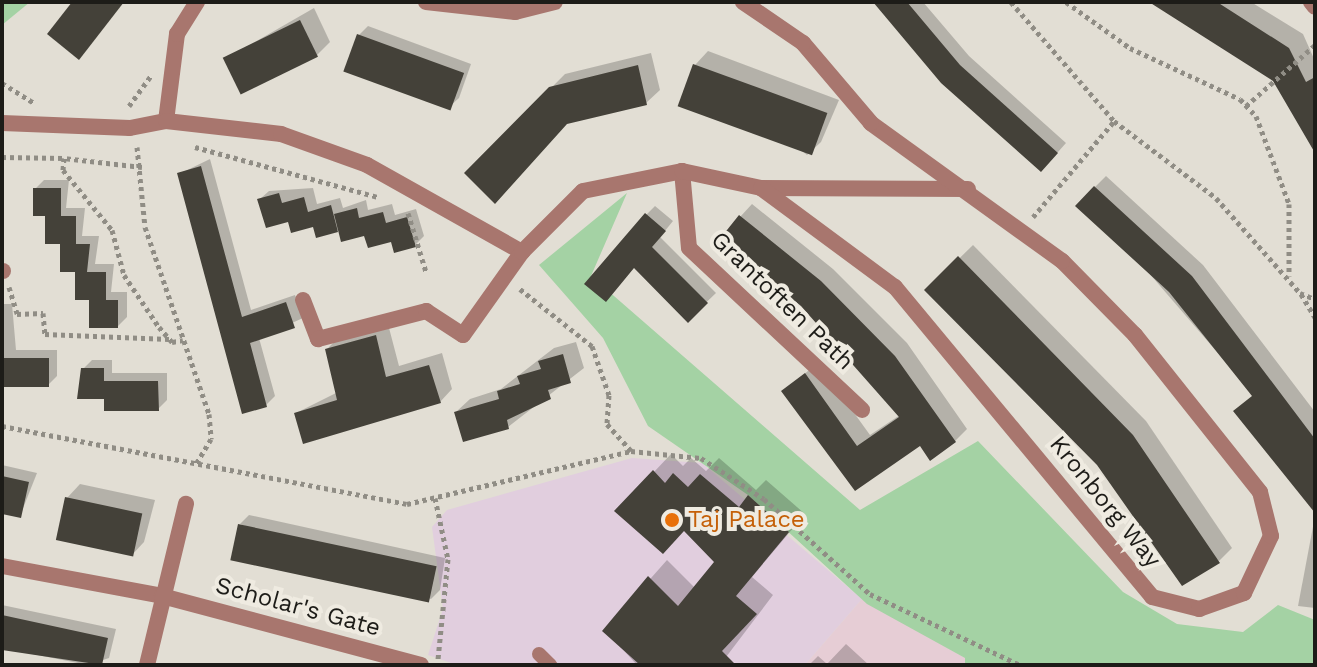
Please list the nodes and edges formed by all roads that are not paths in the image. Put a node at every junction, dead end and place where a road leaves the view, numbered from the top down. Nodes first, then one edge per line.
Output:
1 (197, 2) edge
2 (426, 2) edge
3 (555, 2) edge
4 (743, 2) edge
5 (1311, 2) edge
6 (1315, 7) edge
7 (166, 121) junction
8 (2, 123) edge
9 (682, 171) junction
10 (761, 188) junction
11 (968, 189) junction
12 (522, 252) junction
13 (303, 300) dead end
14 (862, 410) dead end
15 (186, 504) dead end
16 (2, 566) edge
17 (162, 596) junction
18 (539, 654) dead end
19 (147, 665) edge
20 (421, 665) edge
21 (550, 665) edge

1 - 7 street
2 - 3 street
4 - 11 street, Kronborg Way
5 - 6 street
7 - 8 street
7 - 12 street
9 - 10 street, Kronborg Way
9 - 12 street, Kronborg Way
9 - 14 street, Grantoften Path
10 - 11 street
10 - 11 street, Kronborg Way
12 - 13 street, Kronborg Way
15 - 17 street
16 - 17 street, Scholar's Gate
17 - 19 street
17 - 20 street, Scholar's Gate
18 - 21 lane

